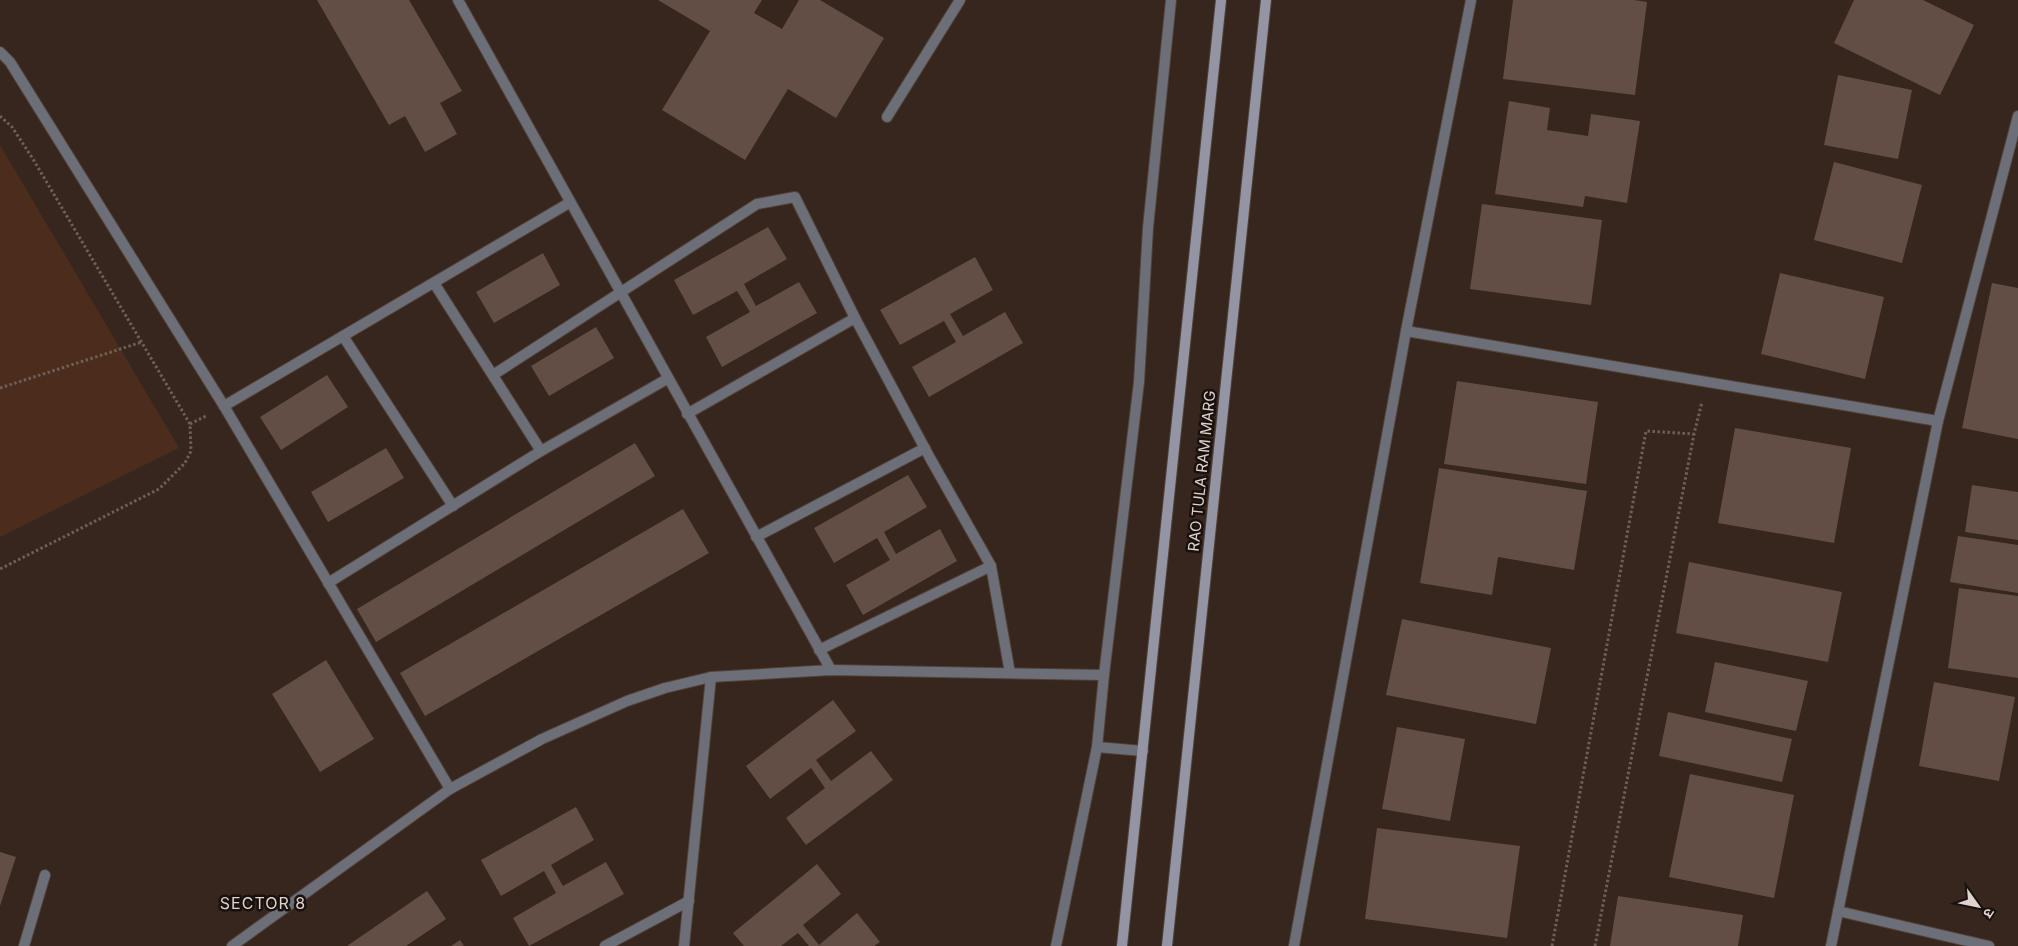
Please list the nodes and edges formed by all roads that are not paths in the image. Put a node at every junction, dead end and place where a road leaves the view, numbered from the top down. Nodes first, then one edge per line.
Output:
1 (458, 0) edge
2 (960, 0) edge
3 (1171, 0) edge
4 (1221, 0) edge
5 (1266, 0) edge
6 (1471, 0) edge
7 (0, 52) edge
8 (2018, 116) edge
9 (886, 117) dead end
10 (569, 203) junction
11 (434, 282) junction
12 (620, 294) junction
13 (855, 318) junction
14 (1406, 331) junction
15 (343, 336) junction
16 (492, 375) junction
17 (667, 378) junction
18 (224, 406) junction
19 (687, 414) junction
20 (1938, 421) junction
21 (925, 448) junction
22 (541, 451) junction
23 (452, 506) junction
24 (756, 538) junction
25 (991, 566) junction
26 (328, 583) junction
27 (819, 650) junction
28 (830, 670) junction
29 (1010, 673) junction
30 (1104, 675) junction
31 (711, 677) junction
32 (1097, 747) junction
33 (1143, 751) junction
34 (450, 789) junction
35 (45, 875) dead end
36 (688, 901) junction
37 (1838, 911) junction
38 (24, 946) edge
39 (232, 946) edge
40 (605, 946) edge
41 (684, 946) edge
42 (1056, 946) edge
43 (1122, 946) edge
44 (1167, 946) edge
45 (1294, 946) edge
46 (1831, 946) edge
47 (1989, 946) edge

1 - 10 street
2 - 9 street
3 - 30 street
4 - 33 main road, RAO TULA RAM MARG
5 - 44 main road, RAO TULA RAM MARG
6 - 14 street
7 - 18 street
8 - 20 street
10 - 11 street
10 - 12 street
11 - 15 street
11 - 16 street
12 - 13 street
12 - 16 street
12 - 17 street
13 - 19 street
13 - 21 street
14 - 20 street
14 - 45 street
15 - 18 street
15 - 23 street
16 - 22 street
17 - 19 street
17 - 22 street
18 - 26 street
19 - 24 street
20 - 37 street
21 - 24 street
21 - 25 street
22 - 23 street
23 - 26 street
24 - 27 street
25 - 27 street
25 - 29 street
26 - 34 street
27 - 28 street
28 - 29 street
28 - 31 street
29 - 30 street
30 - 32 street
31 - 34 street
31 - 36 street
32 - 33 street
32 - 42 street
33 - 43 main road, RAO TULA RAM MARG
34 - 39 street
35 - 38 street
36 - 40 street
36 - 41 street
37 - 46 street
37 - 47 street

